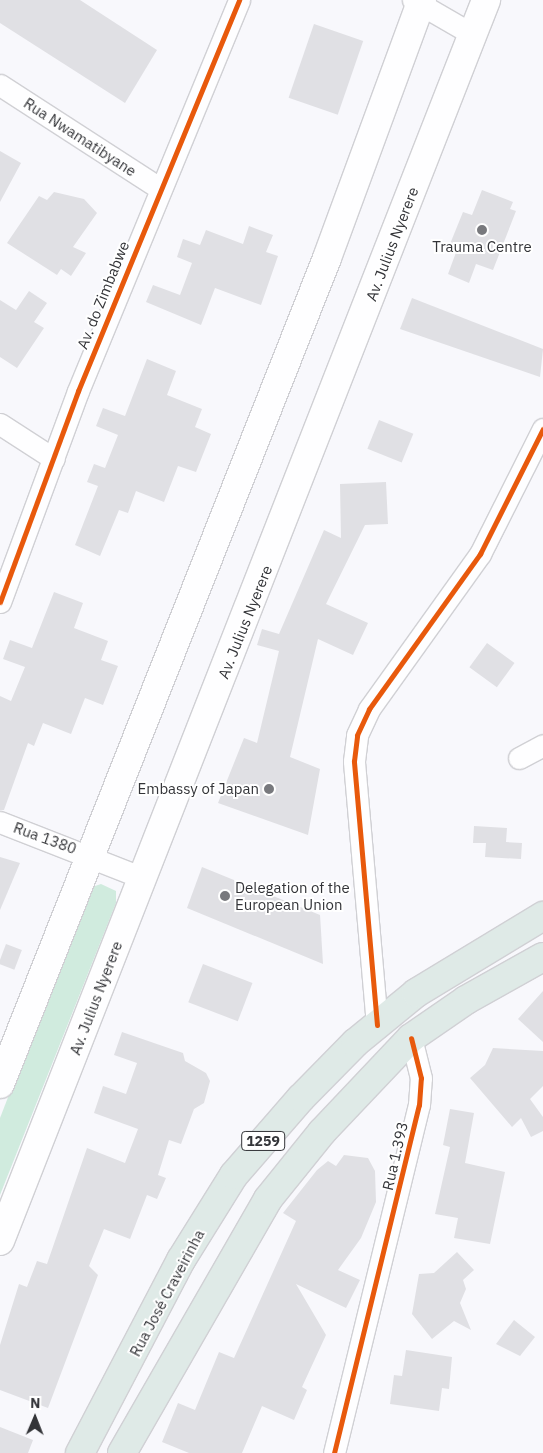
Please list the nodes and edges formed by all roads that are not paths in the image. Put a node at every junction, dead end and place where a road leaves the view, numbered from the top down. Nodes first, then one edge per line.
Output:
1 (239, 0) edge
2 (486, 0) edge
3 (418, 2) edge
4 (472, 34) junction
5 (0, 86) edge
6 (160, 188) junction
7 (0, 424) edge
8 (543, 430) edge
9 (54, 459) junction
10 (0, 602) edge
11 (543, 745) edge
12 (519, 758) dead end
13 (0, 822) edge
14 (90, 854) junction
15 (143, 878) junction
16 (543, 916) edge
17 (543, 957) edge
18 (377, 1025) junction
19 (411, 1038) junction
20 (0, 1084) edge
21 (0, 1241) edge
22 (80, 1453) edge
23 (122, 1453) edge
24 (334, 1453) edge

1 - 6 street, Av. do Zimbabwe
2 - 4 main road, Av. Julius Nyerere
3 - 4 street
3 - 14 main road
4 - 15 main road, Av. Julius Nyerere
5 - 6 street, Rua Nwamatibyane
6 - 9 street, Av. do Zimbabwe
7 - 9 street
8 - 18 street
9 - 10 street, Av. do Zimbabwe
11 - 12 street
13 - 14 street, Rua 1380
14 - 15 street, Rua 1380
14 - 20 main road
15 - 21 main road, Av. Julius Nyerere
16 - 18 main road, Rua José Craveirinha / 1259
17 - 19 main road
18 - 22 main road, Rua José Craveirinha / 1259
19 - 23 main road
19 - 24 street, Rua 1.393

